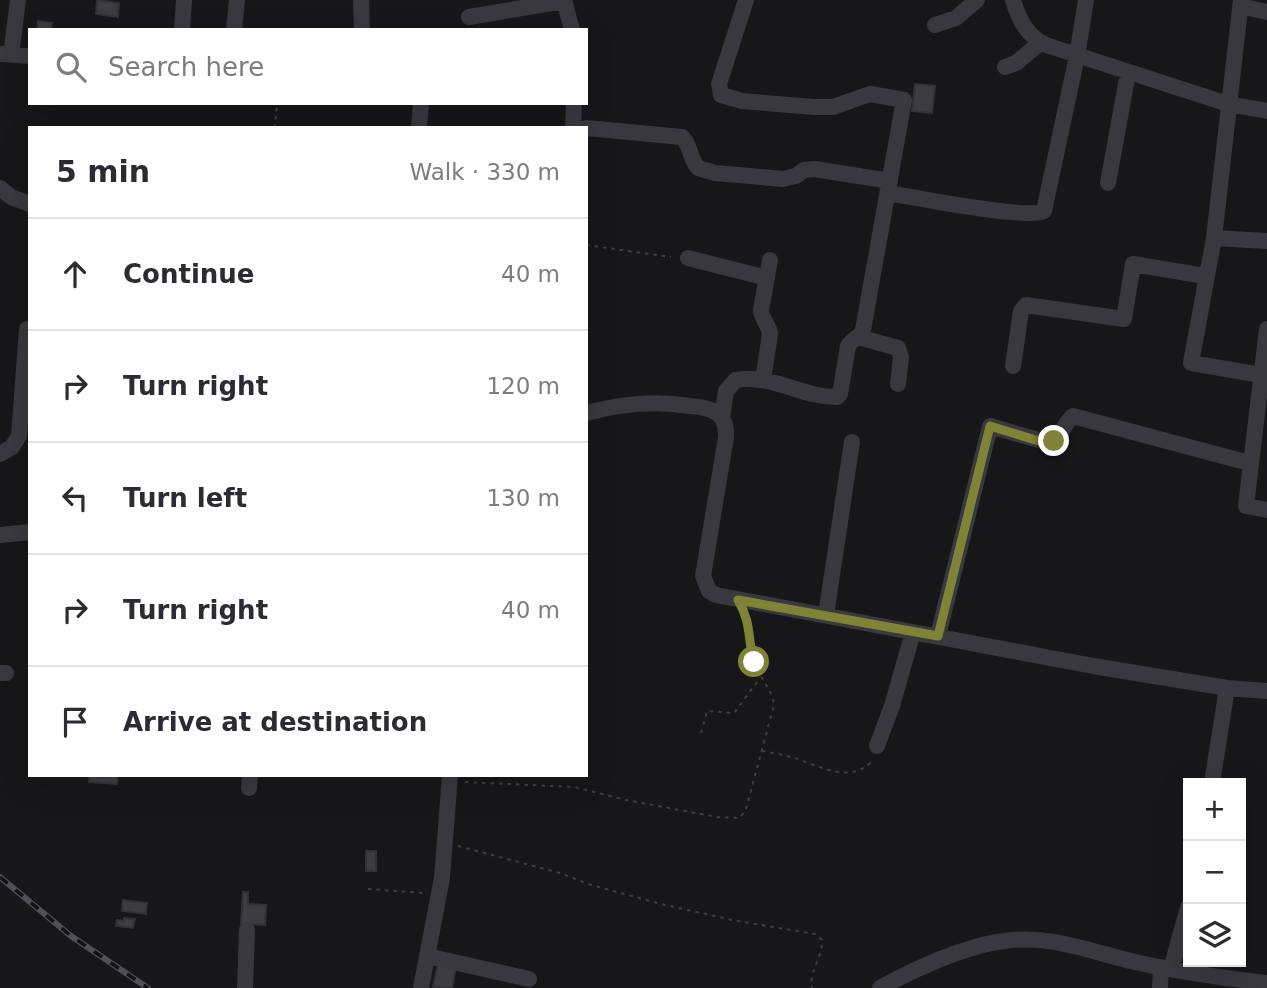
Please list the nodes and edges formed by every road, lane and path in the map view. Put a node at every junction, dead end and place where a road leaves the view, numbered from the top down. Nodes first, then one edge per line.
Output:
1 (18, 0) edge
2 (184, 0) edge
3 (237, 0) edge
4 (361, 0) edge
5 (746, 0) edge
6 (977, 0) edge
7 (1013, 0) edge
8 (1086, 0) edge
9 (564, 1) edge
10 (1240, 3) edge
11 (1267, 12) edge
12 (469, 17) dead end
13 (935, 25) dead end
14 (182, 28) edge
15 (234, 28) edge
16 (362, 28) edge
17 (571, 28) edge
18 (1040, 43) junction
19 (5, 55) edge
20 (1077, 55) junction
21 (28, 57) edge
22 (1005, 67) dead end
23 (1128, 73) junction
24 (1228, 104) junction
25 (277, 105) edge
26 (421, 105) edge
27 (574, 105) edge
28 (1267, 111) edge
29 (275, 126) edge
30 (419, 126) edge
31 (573, 126) edge
32 (588, 128) edge
33 (1108, 183) dead end
34 (889, 187) junction
35 (0, 188) edge
36 (28, 203) edge
37 (1214, 238) junction
38 (1267, 241) edge
39 (588, 245) edge
40 (671, 257) dead end
41 (688, 258) dead end
42 (770, 260) dead end
43 (1205, 276) junction
44 (767, 278) junction
45 (27, 329) dead end
46 (1267, 329) edge
47 (858, 337) junction
48 (1013, 366) dead end
49 (1261, 375) junction
50 (763, 380) junction
51 (898, 384) dead end
52 (588, 413) edge
53 (722, 418) junction
54 (852, 442) dead end
55 (1259, 445) edge
56 (0, 454) edge
57 (1249, 463) junction
58 (1267, 510) edge
59 (28, 532) edge
60 (0, 535) edge
61 (738, 600) junction
62 (826, 615) junction
63 (913, 632) junction
64 (938, 636) junction
65 (760, 677) junction
66 (1227, 688) junction
67 (1267, 691) edge
68 (701, 733) dead end
69 (877, 746) joint
70 (761, 751) junction
71 (450, 778) edge
72 (1213, 778) edge
73 (446, 843) junction
74 (368, 889) dead end
75 (439, 895) junction
76 (1183, 921) edge
77 (247, 930) dead end
78 (427, 956) junction
79 (1166, 968) junction
80 (529, 979) dead end
81 (1267, 983) edge
82 (245, 988) edge
83 (421, 988) edge
84 (812, 988) edge
85 (880, 988) edge
86 (1160, 988) edge

1 - 19 street
2 - 14 street
3 - 15 street
4 - 16 street
5 - 34 street
6 - 13 street
7 - 18 street
8 - 20 street
9 - 12 street
9 - 17 street
10 - 11 street
10 - 24 street
18 - 20 street
18 - 22 street
19 - 21 street
20 - 23 street
20 - 34 street
23 - 24 street
23 - 33 street
24 - 28 street
24 - 37 street
25 - 29 path
26 - 30 street
27 - 31 street
32 - 34 street
34 - 47 street
35 - 36 street
37 - 38 street
37 - 43 street
39 - 40 path
41 - 44 street
42 - 44 street
43 - 48 street
43 - 49 street
44 - 50 street
45 - 56 street
46 - 49 street
47 - 50 street
47 - 51 street
49 - 55 street
50 - 53 street
52 - 53 street
53 - 61 street
54 - 62 street
55 - 57 street
57 - 58 street
57 - 64 street
59 - 60 street
61 - 62 street
61 - 65 path
62 - 63 street
63 - 64 street
63 - 69 street
64 - 66 street
65 - 68 path
65 - 70 path
66 - 67 street
66 - 72 street
69 - 70 path
70 - 71 path
71 - 73 street
73 - 75 street
73 - 84 path
74 - 75 path
75 - 78 street
76 - 79 street
77 - 82 street
78 - 80 street
78 - 83 street
79 - 81 street
79 - 85 street
79 - 86 street

